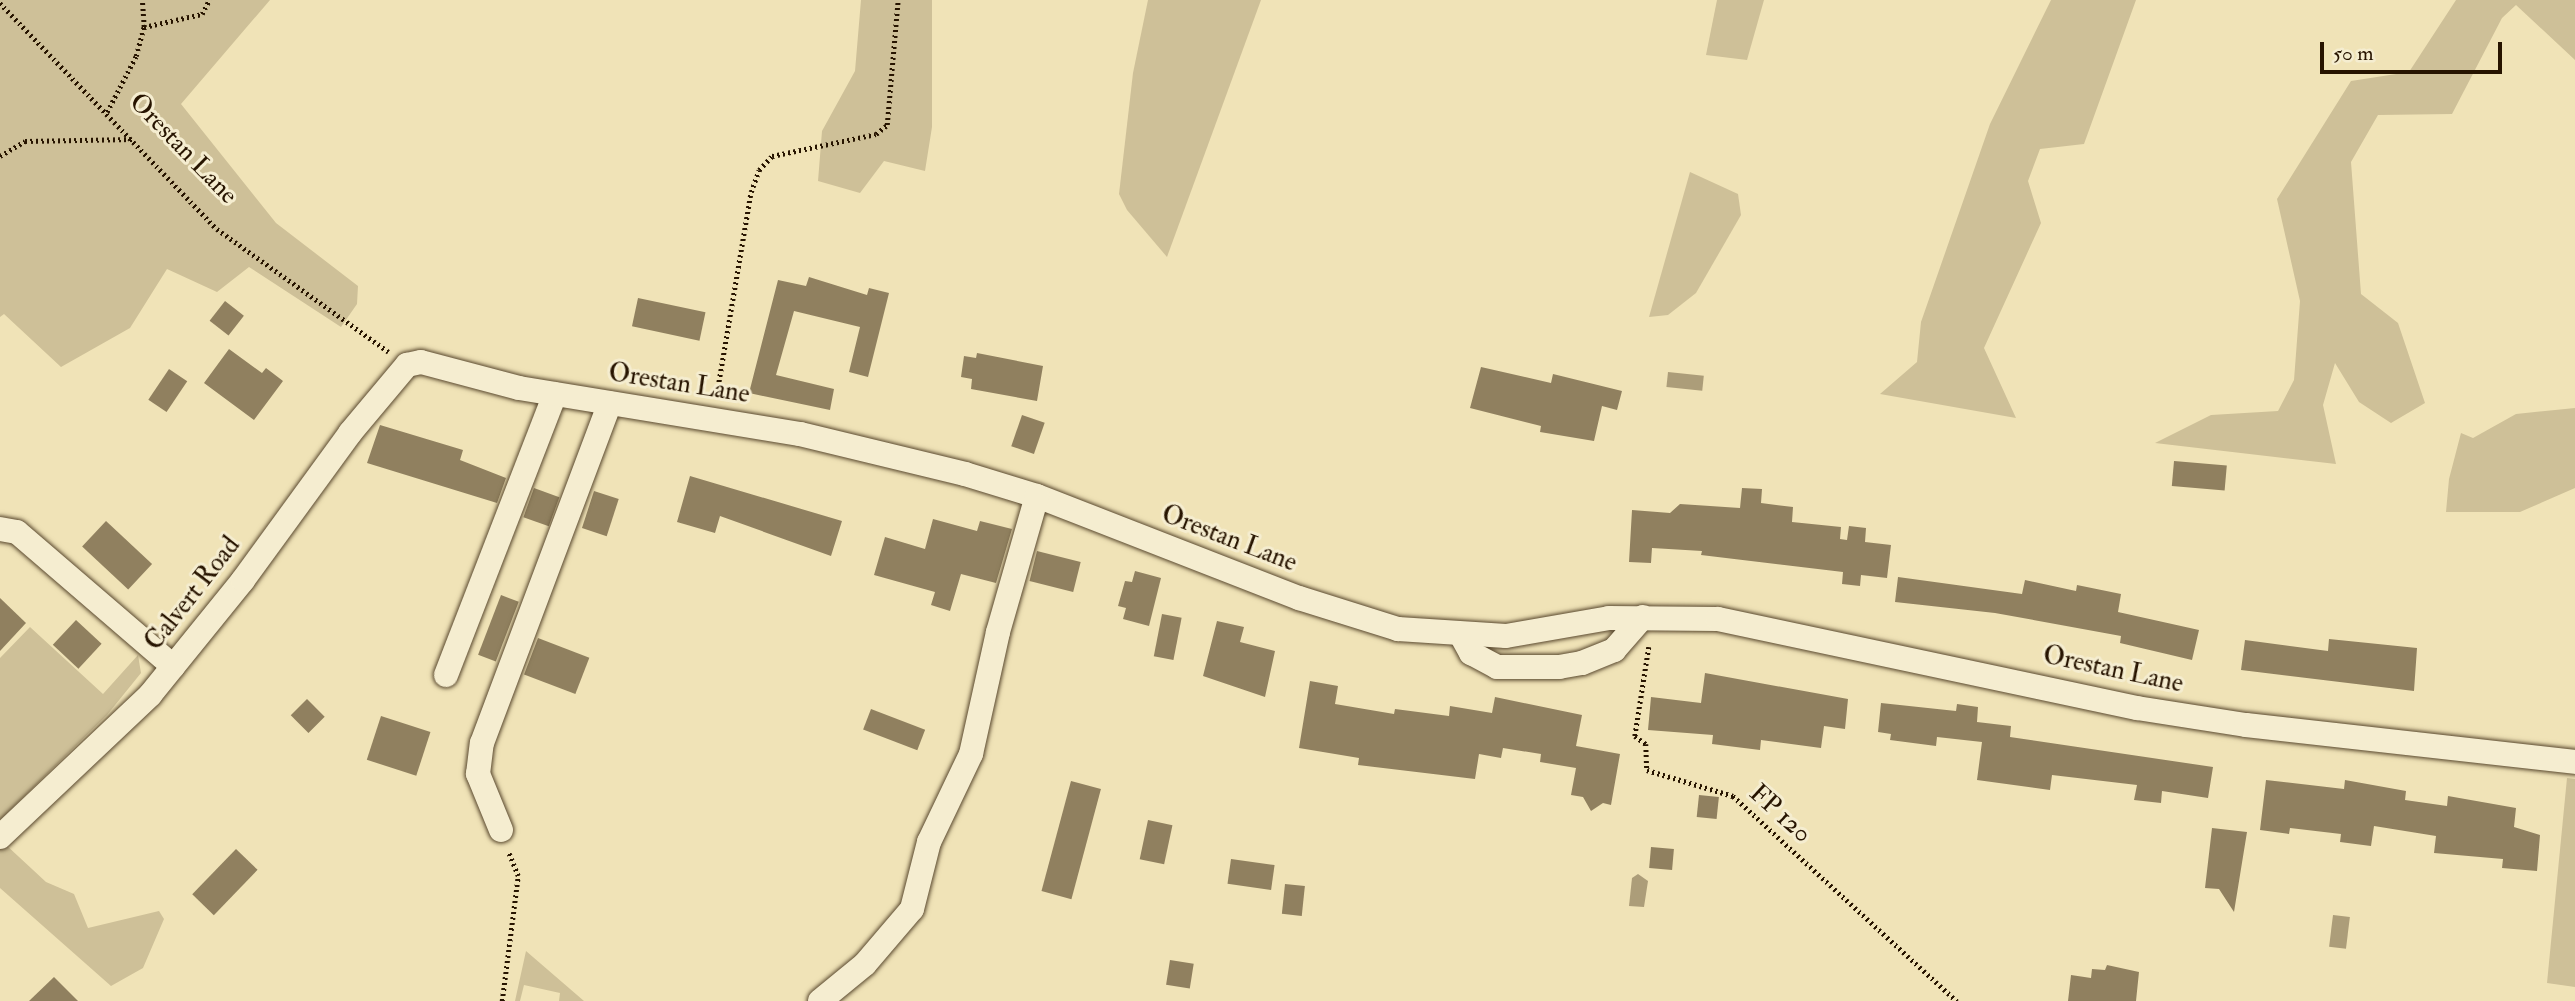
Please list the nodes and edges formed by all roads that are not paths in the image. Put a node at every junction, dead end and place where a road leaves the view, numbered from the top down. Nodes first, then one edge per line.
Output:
1 (407, 365) joint
2 (555, 394) junction
3 (610, 403) junction
4 (1037, 496) junction
5 (0, 529) edge
6 (1649, 616) junction
7 (1461, 635) junction
8 (173, 666) junction
9 (446, 674) dead end
10 (2575, 761) edge
11 (501, 830) road end
12 (0, 837) edge
13 (820, 1001) edge

1 - 2 street, Orestan Lane
1 - 8 street, Calvert Road
2 - 3 street, Orestan Lane
2 - 9 street
3 - 4 street, Orestan Lane
3 - 11 street
4 - 7 street, Orestan Lane
4 - 13 street
5 - 8 street
6 - 7 street, Orestan Lane
6 - 7 street
6 - 10 street, Orestan Lane
8 - 12 street, Calvert Road

